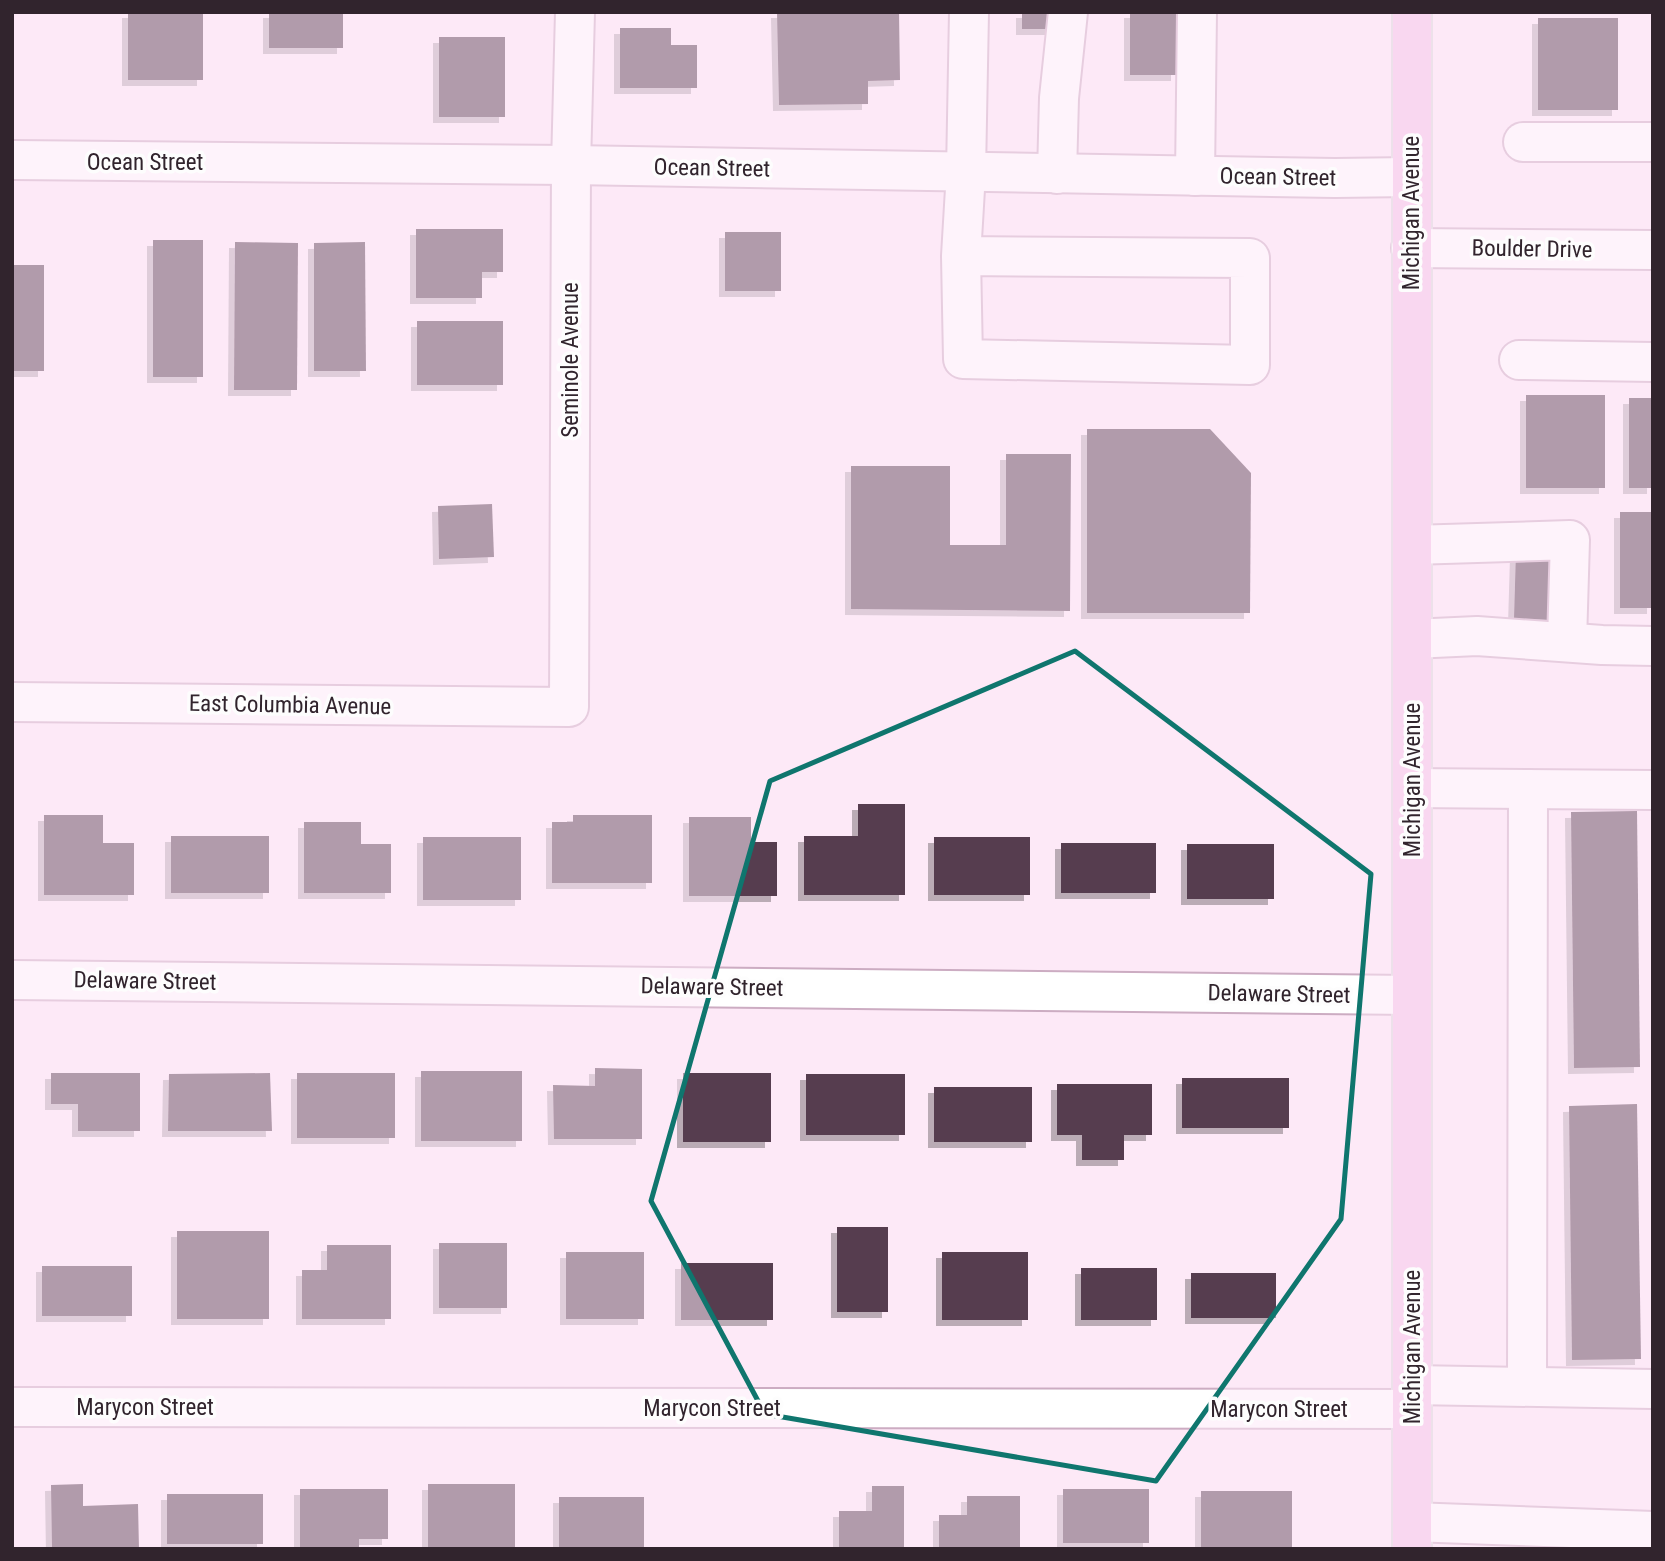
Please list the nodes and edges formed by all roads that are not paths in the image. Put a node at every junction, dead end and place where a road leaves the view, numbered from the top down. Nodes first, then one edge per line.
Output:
1 (575, 12) edge
2 (969, 12) edge
3 (1068, 12) edge
4 (1196, 12) edge
5 (1412, 12) edge
6 (1523, 142) dead end
7 (1653, 142) edge
8 (12, 160) edge
9 (571, 165) junction
10 (966, 172) junction
11 (1057, 174) junction
12 (1195, 176) junction
13 (1411, 177) junction
14 (1411, 248) junction
15 (1653, 250) edge
16 (961, 256) junction
17 (1519, 360) dead end
18 (1653, 362) edge
19 (1412, 545) junction
20 (1412, 639) junction
21 (1567, 642) junction
22 (1653, 646) edge
23 (12, 702) edge
24 (569, 707) joint
25 (1412, 789) junction
26 (1528, 789) junction
27 (1653, 790) edge
28 (12, 980) edge
29 (1412, 995) junction
30 (1527, 1386) junction
31 (1653, 1389) edge
32 (1412, 1397) junction
33 (12, 1407) edge
34 (1653, 1531) edge
35 (1412, 1535) edge

1 - 9 street, Seminole Avenue
2 - 10 street
3 - 11 street
4 - 12 street
5 - 13 main road, Michigan Avenue
6 - 7 street
8 - 9 street, Ocean Street
9 - 10 street, Ocean Street
9 - 24 street, Seminole Avenue
10 - 11 street, Ocean Street
10 - 16 street
11 - 12 street, Ocean Street
12 - 13 street, Ocean Street
13 - 14 main road, Michigan Avenue
14 - 15 street, Boulder Drive
14 - 19 main road, Michigan Avenue
16 - 16 street
17 - 18 street
19 - 20 main road, Michigan Avenue
19 - 21 street
20 - 21 street
20 - 25 main road, Michigan Avenue
21 - 22 street
23 - 24 street, East Columbia Avenue
25 - 26 street
25 - 29 main road, Michigan Avenue
26 - 27 street
26 - 30 street
28 - 29 street, Delaware Street
29 - 32 main road, Michigan Avenue
30 - 31 street, Marycon Street
30 - 32 street, Marycon Street
32 - 33 street, Marycon Street
32 - 35 main road, Michigan Avenue
34 - 35 street

